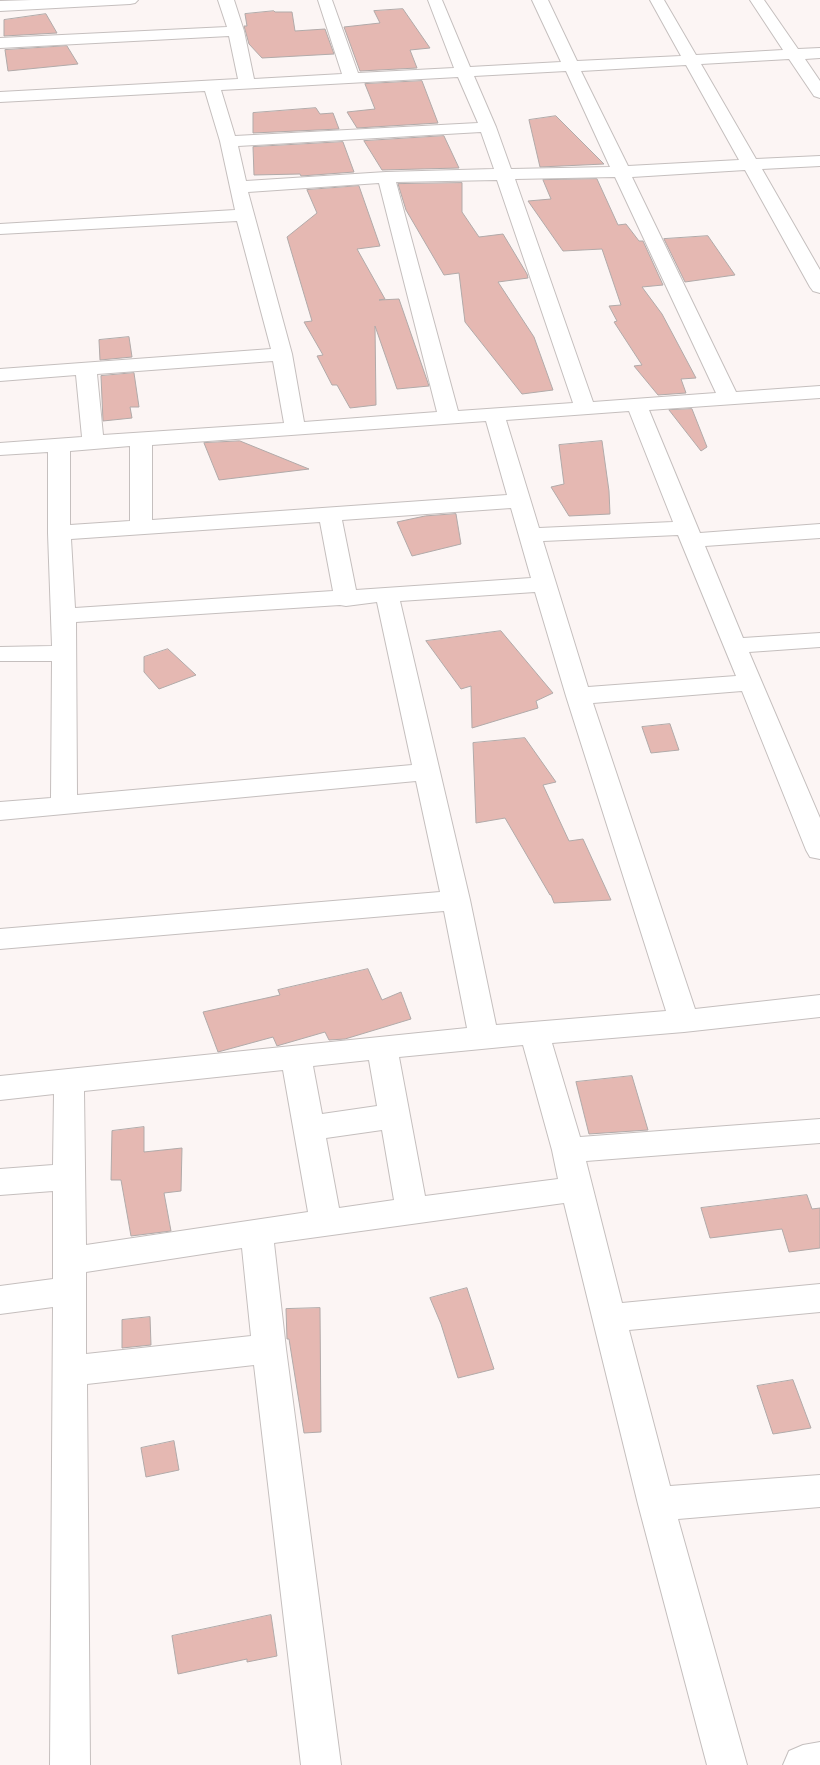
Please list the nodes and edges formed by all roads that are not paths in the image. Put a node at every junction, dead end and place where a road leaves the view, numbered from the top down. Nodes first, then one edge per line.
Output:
1 (130, 0) edge
2 (226, 0) edge
3 (325, 0) edge
4 (435, 0) edge
5 (540, 0) edge
6 (657, 0) edge
7 (756, 0) edge
8 (0, 6) edge
9 (236, 31) junction
10 (0, 43) edge
11 (820, 53) edge
12 (794, 55) junction
13 (692, 60) junction
14 (571, 66) junction
15 (464, 73) junction
16 (352, 79) junction
17 (247, 84) junction
18 (211, 85) junction
19 (820, 93) edge
20 (0, 97) edge
21 (488, 127) junction
22 (228, 141) junction
23 (820, 161) edge
24 (751, 165) junction
25 (621, 172) junction
26 (506, 175) junction
27 (386, 177) junction
28 (239, 187) junction
29 (245, 215) junction
30 (0, 229) edge
31 (820, 287) edge
32 (282, 354) junction
33 (86, 370) junction
34 (0, 375) edge
35 (820, 392) edge
36 (729, 399) junction
37 (637, 405) junction
38 (585, 408) junction
39 (494, 414) junction
40 (449, 418) junction
41 (295, 428) junction
42 (142, 439) junction
43 (93, 442) junction
44 (59, 445) junction
45 (0, 449) edge
46 (521, 501) junction
47 (330, 514) junction
48 (141, 527) junction
49 (820, 532) edge
50 (59, 533) junction
51 (689, 534) junction
52 (531, 535) junction
53 (545, 584) junction
54 (387, 596) junction
55 (346, 598) junction
56 (64, 616) junction
57 (820, 640) edge
58 (734, 646) junction
59 (64, 653) junction
60 (0, 654) edge
61 (751, 683) junction
62 (578, 696) junction
63 (426, 772) junction
64 (64, 804) junction
65 (0, 811) edge
66 (820, 850) edge
67 (456, 900) junction
68 (0, 939) edge
69 (820, 1006) edge
70 (684, 1021) junction
71 (535, 1034) junction
72 (484, 1037) junction
73 (382, 1048) junction
74 (296, 1058) junction
75 (69, 1082) junction
76 (0, 1088) edge
77 (394, 1116) junction
78 (309, 1128) junction
79 (820, 1131) edge
80 (568, 1150) junction
81 (69, 1177) junction
82 (0, 1182) edge
83 (576, 1188) junction
84 (412, 1211) junction
85 (326, 1223) junction
86 (257, 1232) junction
87 (69, 1276) junction
88 (820, 1298) edge
89 (0, 1300) edge
90 (609, 1318) junction
91 (269, 1349) junction
92 (69, 1371) junction
93 (820, 1491) edge
94 (656, 1504) junction
95 (820, 1762) edge
96 (70, 1765) edge
97 (321, 1765) edge
98 (726, 1765) edge
99 (803, 1765) edge

1 - 8 street
2 - 9 street
3 - 16 street
4 - 15 street
5 - 14 street
6 - 13 street
7 - 12 street
9 - 10 street
9 - 17 street
11 - 12 street
12 - 13 street
12 - 19 street
13 - 14 street
13 - 24 street
14 - 15 street
14 - 25 street
15 - 16 street
15 - 21 street
16 - 17 street
17 - 18 street
18 - 20 street
18 - 22 street
21 - 22 street
21 - 26 street
22 - 28 street
23 - 24 street
24 - 25 street
24 - 31 street
25 - 26 street
25 - 36 street
26 - 27 street
26 - 38 street
27 - 28 street
27 - 40 street
28 - 29 street
29 - 30 street
29 - 32 street
32 - 33 street
32 - 41 street
33 - 34 street
33 - 43 street
35 - 36 street
36 - 37 street
37 - 38 street
37 - 51 street
38 - 39 street
39 - 40 street
39 - 46 street
40 - 41 street
41 - 42 street
42 - 43 street
42 - 48 street
43 - 44 street
44 - 45 street
44 - 50 street
46 - 47 street
46 - 52 street
47 - 48 street
47 - 55 street
48 - 50 street
49 - 51 street
50 - 56 street
51 - 52 street
51 - 58 street
52 - 53 street
53 - 54 street
53 - 62 street
54 - 55 street
54 - 63 street
55 - 56 street
56 - 59 street
57 - 58 street
58 - 61 street
59 - 60 street
59 - 64 street
61 - 62 street
61 - 66 street
62 - 70 street
63 - 64 street
63 - 67 street
64 - 65 street
67 - 68 street
67 - 72 street
69 - 70 street
70 - 71 street
71 - 72 street
71 - 80 street
72 - 73 street
73 - 74 street
73 - 77 street
74 - 75 street
74 - 78 street
75 - 76 street
75 - 81 street
77 - 78 street
77 - 84 street
78 - 85 street
79 - 80 street
80 - 83 street
81 - 82 street
81 - 87 street
83 - 84 street
83 - 90 street
84 - 85 street
85 - 86 street
86 - 87 street
86 - 91 street
87 - 89 street
87 - 92 street
88 - 90 street
90 - 94 street
91 - 92 street
91 - 97 street
92 - 96 street
93 - 94 street
94 - 98 street
95 - 99 street

